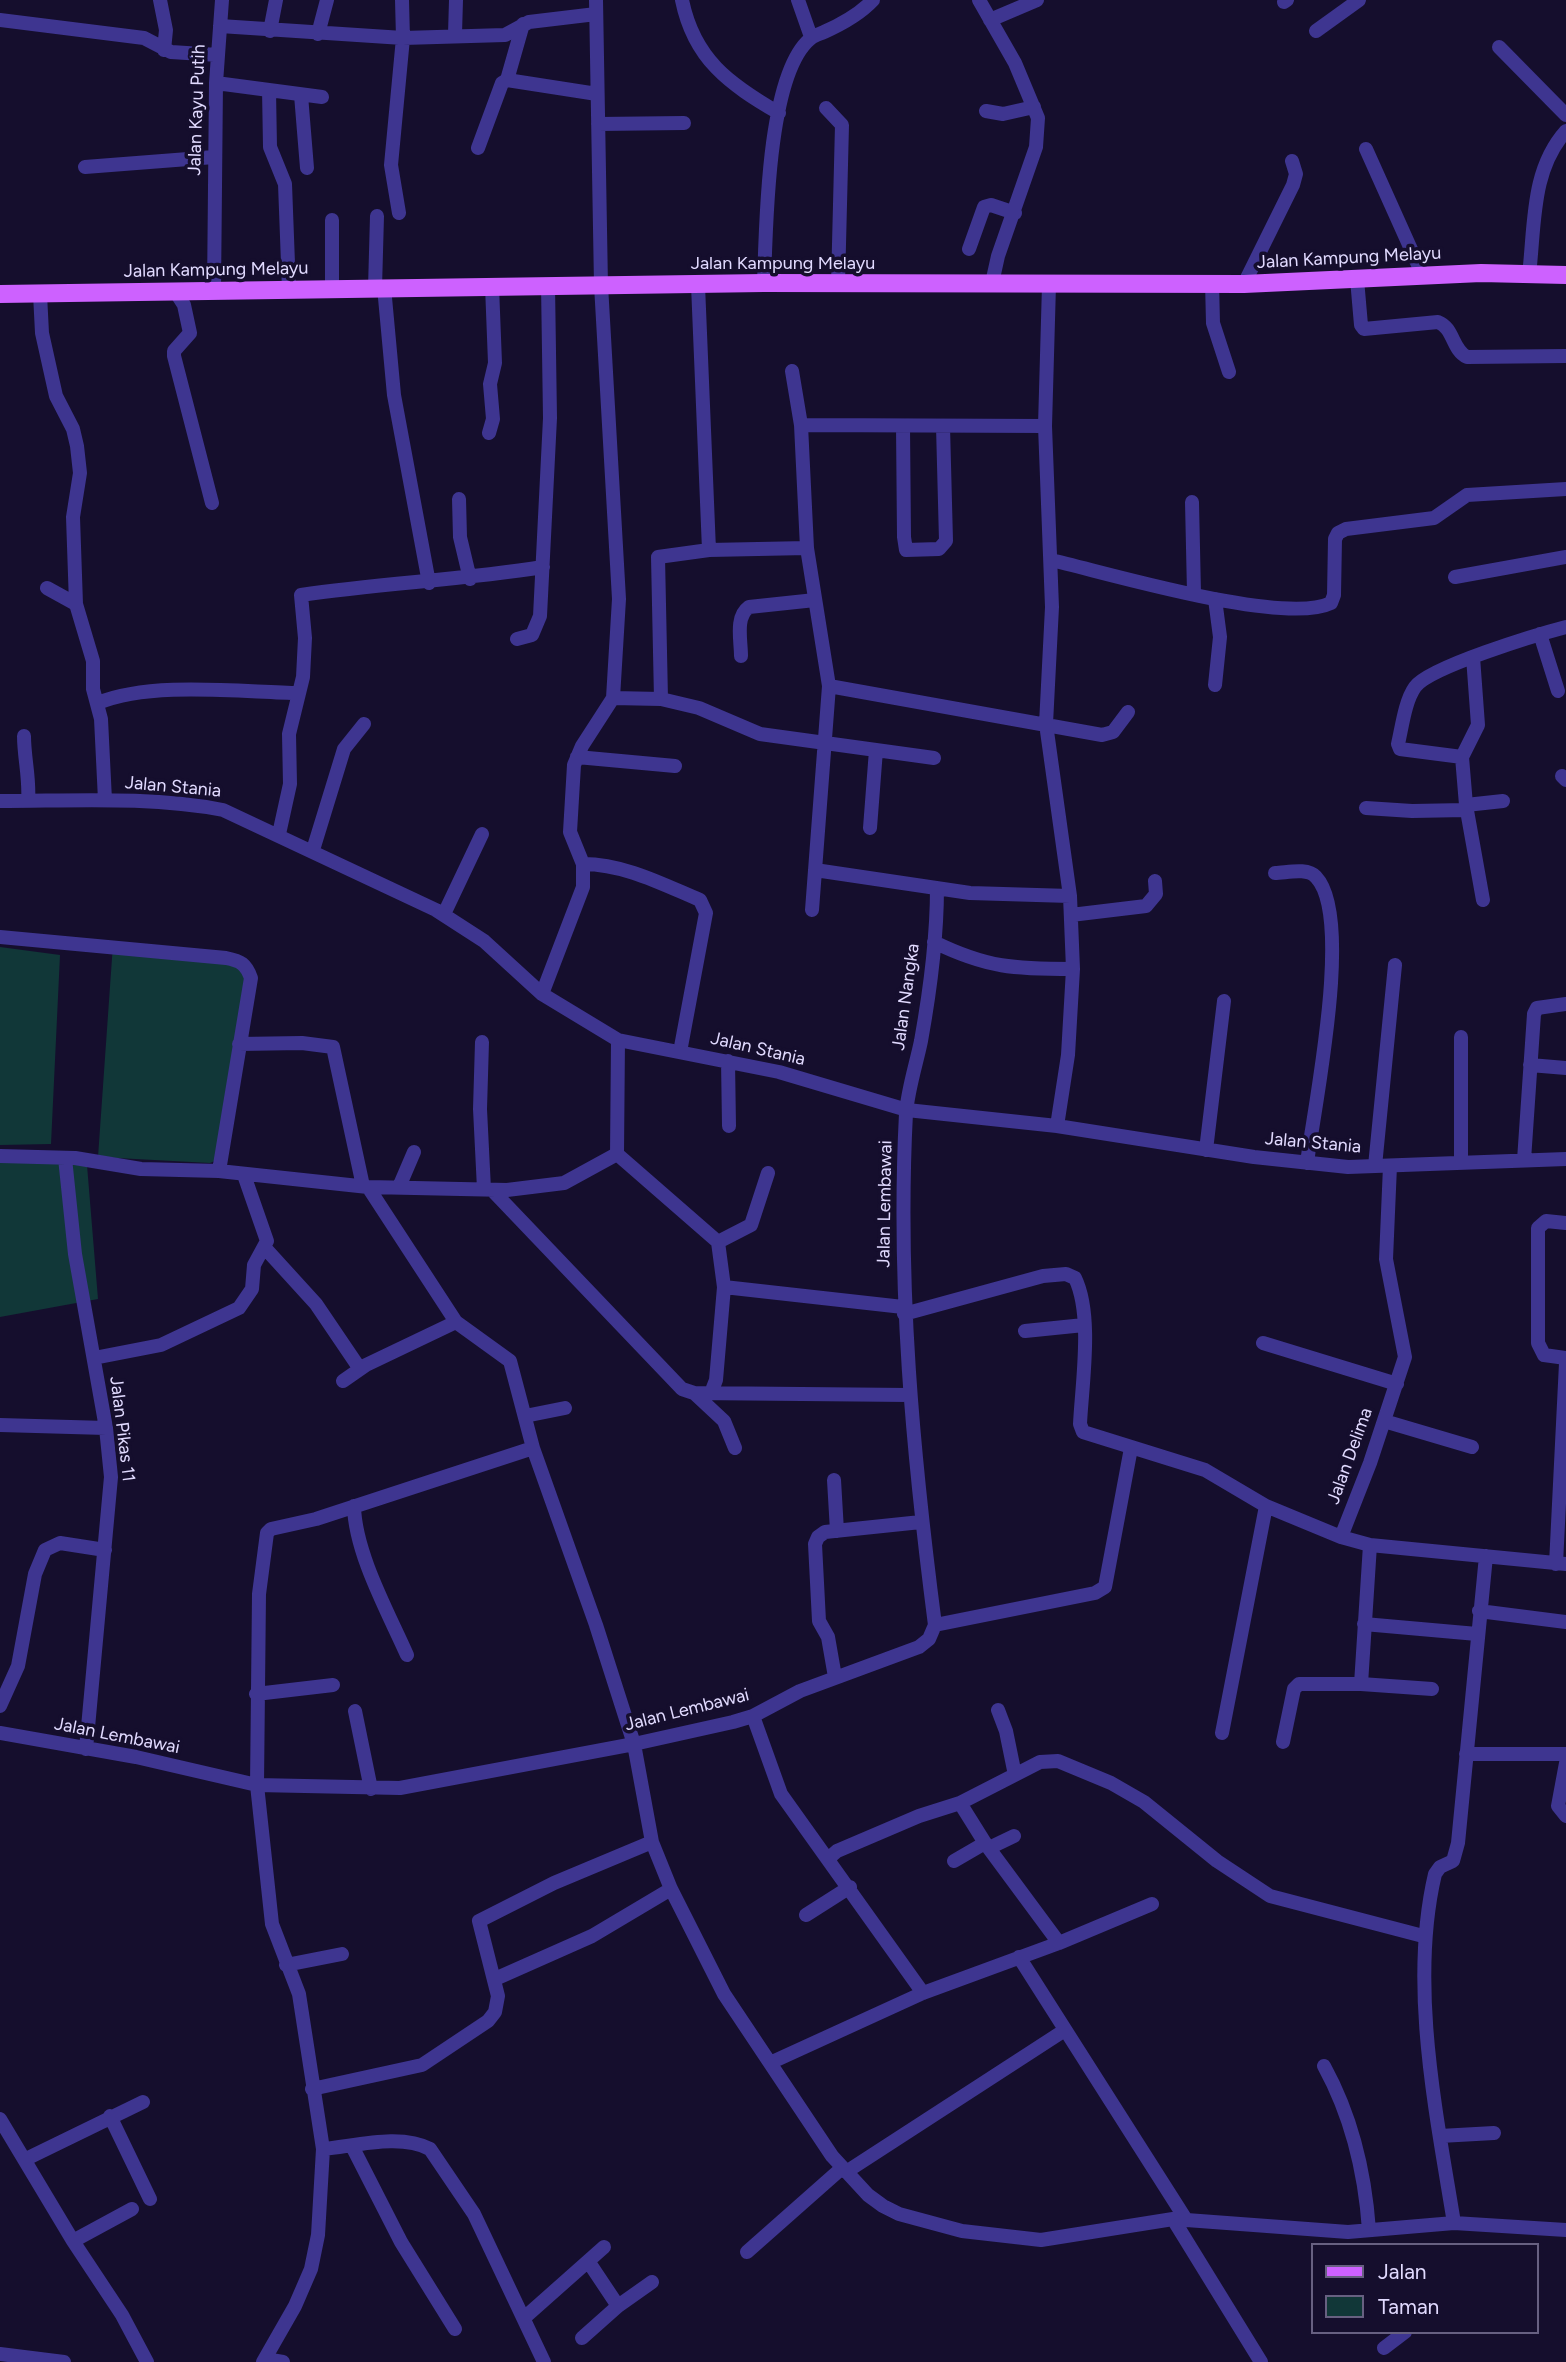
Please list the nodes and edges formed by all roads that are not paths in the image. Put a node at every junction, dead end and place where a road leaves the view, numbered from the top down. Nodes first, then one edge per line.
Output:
1 (160, 0) edge
2 (222, 0) edge
3 (276, 0) edge
4 (327, 0) edge
5 (401, 0) edge
6 (456, 0) edge
7 (682, 0) edge
8 (798, 0) edge
9 (873, 0) edge
10 (979, 0) edge
11 (1037, 0) edge
12 (1359, 0) edge
13 (596, 7) edge
14 (0, 20) edge
15 (990, 20) junction
16 (523, 24) junction
17 (220, 26) junction
18 (270, 31) junction
19 (1316, 31) dead end
20 (318, 34) junction
21 (455, 34) junction
22 (811, 37) junction
23 (403, 38) junction
24 (1499, 47) dead end
25 (164, 50) junction
26 (218, 55) junction
27 (507, 80) junction
28 (216, 83) junction
29 (270, 90) junction
30 (597, 94) junction
31 (301, 95) junction
32 (322, 97) dead end
33 (1034, 107) junction
34 (826, 108) dead end
35 (986, 111) dead end
36 (779, 113) junction
37 (1566, 115) edge
38 (684, 123) dead end
39 (598, 124) junction
40 (1566, 131) edge
41 (478, 148) dead end
42 (1366, 149) dead end
43 (214, 157) junction
44 (1292, 161) dead end
45 (86, 167) dead end
46 (307, 168) dead end
47 (399, 213) dead end
48 (1015, 213) junction
49 (377, 216) dead end
50 (331, 220) dead end
51 (969, 249) dead end
52 (1529, 275) junction
53 (1566, 275) edge
54 (1423, 276) junction
55 (1357, 279) junction
56 (1212, 282) junction
57 (764, 283) junction
58 (992, 283) junction
59 (838, 284) junction
60 (1244, 284) junction
61 (492, 285) junction
62 (548, 285) junction
63 (601, 285) junction
64 (698, 285) junction
65 (1049, 285) junction
66 (380, 287) junction
67 (332, 289) junction
68 (289, 290) junction
69 (181, 291) junction
70 (214, 291) junction
71 (0, 294) edge
72 (40, 294) junction
73 (1566, 356) edge
74 (792, 372) dead end
75 (1229, 372) dead end
76 (801, 425) junction
77 (903, 426) junction
78 (943, 426) junction
79 (1045, 426) junction
80 (489, 433) dead end
81 (1566, 489) edge
82 (459, 499) dead end
83 (1192, 502) dead end
84 (212, 503) dead end
85 (807, 548) junction
86 (709, 550) junction
87 (1566, 557) edge
88 (1051, 560) junction
89 (543, 567) junction
90 (1455, 577) dead end
91 (470, 579) junction
92 (429, 583) junction
93 (47, 588) dead end
94 (1194, 593) junction
95 (1215, 598) junction
96 (815, 600) junction
97 (76, 604) junction
98 (1566, 627) edge
99 (1540, 634) junction
100 (517, 639) dead end
101 (741, 656) dead end
102 (1473, 657) junction
103 (1215, 685) dead end
104 (829, 686) junction
105 (1558, 691) dead end
106 (299, 693) junction
107 (613, 698) junction
108 (661, 699) junction
109 (98, 704) junction
110 (1128, 712) dead end
111 (364, 724) dead end
112 (1046, 724) junction
113 (24, 736) dead end
114 (822, 744) junction
115 (876, 750) junction
116 (577, 757) junction
117 (1462, 757) junction
118 (934, 758) dead end
119 (675, 766) dead end
120 (105, 800) junction
121 (0, 801) edge
122 (28, 801) junction
123 (1503, 801) dead end
124 (1466, 807) junction
125 (1366, 808) dead end
126 (870, 828) dead end
127 (279, 834) junction
128 (482, 834) dead end
129 (313, 850) junction
130 (583, 864) junction
131 (815, 870) junction
132 (1275, 873) dead end
133 (1155, 881) dead end
134 (937, 888) junction
135 (1070, 896) junction
136 (1483, 900) dead end
137 (812, 910) dead end
138 (444, 914) junction
139 (1072, 915) junction
140 (0, 937) edge
141 (934, 942) junction
142 (1395, 965) dead end
143 (1073, 969) junction
144 (542, 993) junction
145 (1224, 1001) dead end
146 (1566, 1004) edge
147 (1461, 1037) dead end
148 (618, 1040) junction
149 (482, 1042) dead end
150 (239, 1044) junction
151 (680, 1052) junction
152 (728, 1061) junction
153 (1530, 1065) junction
154 (1566, 1068) edge
155 (906, 1110) junction
156 (729, 1126) dead end
157 (1057, 1126) junction
158 (1206, 1150) junction
159 (414, 1152) dead end
160 (617, 1154) junction
161 (0, 1156) edge
162 (58, 1157) junction
163 (1566, 1159) edge
164 (1524, 1160) junction
165 (1461, 1161) junction
166 (1307, 1163) junction
167 (1383, 1166) junction
168 (219, 1171) junction
169 (768, 1173) dead end
170 (244, 1175) junction
171 (366, 1187) junction
172 (399, 1187) junction
173 (488, 1189) junction
174 (1566, 1223) edge
175 (718, 1242) junction
176 (265, 1248) junction
177 (724, 1287) junction
178 (904, 1310) junction
179 (456, 1322) junction
180 (1084, 1325) junction
181 (1025, 1331) dead end
182 (1264, 1343) dead end
183 (94, 1358) junction
184 (1566, 1361) edge
185 (360, 1369) junction
186 (344, 1381) dead end
187 (1397, 1384) junction
188 (694, 1393) junction
189 (712, 1393) junction
190 (909, 1395) junction
191 (565, 1408) dead end
192 (525, 1416) junction
193 (1384, 1422) junction
194 (0, 1425) edge
195 (106, 1428) junction
196 (1472, 1447) dead end
197 (533, 1448) junction
198 (735, 1448) dead end
199 (1131, 1448) junction
200 (834, 1480) dead end
201 (354, 1506) junction
202 (1266, 1506) junction
203 (921, 1522) junction
204 (837, 1531) junction
205 (1341, 1537) junction
206 (1370, 1545) junction
207 (105, 1550) junction
208 (1486, 1556) junction
209 (1561, 1564) edge
210 (1479, 1611) junction
211 (1566, 1622) edge
212 (1364, 1624) junction
213 (935, 1625) junction
214 (1477, 1634) junction
215 (407, 1655) dead end
216 (835, 1677) junction
217 (1361, 1684) junction
218 (333, 1685) dead end
219 (1432, 1689) dead end
220 (256, 1694) junction
221 (0, 1706) edge
222 (998, 1710) dead end
223 (355, 1711) dead end
224 (753, 1716) junction
225 (0, 1733) edge
226 (1222, 1733) dead end
227 (1283, 1742) dead end
228 (634, 1744) junction
229 (86, 1749) junction
230 (1466, 1754) junction
231 (1566, 1754) edge
232 (1566, 1763) edge
233 (1015, 1775) junction
234 (257, 1785) junction
235 (371, 1789) junction
236 (960, 1803) junction
237 (1566, 1816) edge
238 (1014, 1836) dead end
239 (652, 1842) junction
240 (987, 1846) junction
241 (829, 1858) junction
242 (954, 1861) dead end
243 (850, 1887) junction
244 (671, 1889) junction
245 (1152, 1904) dead end
246 (806, 1915) dead end
247 (1423, 1936) junction
248 (1059, 1943) junction
249 (342, 1954) dead end
250 (1018, 1957) junction
251 (286, 1965) junction
252 (495, 1979) junction
253 (923, 1993) junction
254 (1065, 2030) junction
255 (772, 2062) junction
256 (1324, 2066) dead end
257 (312, 2089) junction
258 (143, 2102) dead end
259 (110, 2116) junction
260 (0, 2119) edge
261 (1494, 2133) dead end
262 (1440, 2136) junction
263 (352, 2146) junction
264 (323, 2149) junction
265 (26, 2159) junction
266 (844, 2170) junction
267 (150, 2199) dead end
268 (132, 2209) dead end
269 (1179, 2218) junction
270 (1454, 2223) junction
271 (1369, 2230) junction
272 (1566, 2230) edge
273 (1348, 2232) junction
274 (73, 2241) junction
275 (1356, 2243) edge
276 (604, 2247) dead end
277 (747, 2252) dead end
278 (588, 2261) junction
279 (652, 2282) dead end
280 (618, 2306) junction
281 (524, 2318) junction
282 (455, 2329) dead end
283 (1402, 2334) edge
284 (582, 2338) dead end
285 (1384, 2348) dead end
286 (0, 2354) edge
287 (264, 2361) edge
288 (64, 2362) edge
289 (147, 2362) edge
290 (283, 2362) edge
291 (543, 2362) edge
292 (1261, 2362) edge

1 - 25 street
2 - 17 street
3 - 18 street
4 - 20 street
5 - 23 street
6 - 21 street
7 - 36 street
8 - 22 street
9 - 22 street
10 - 15 street
11 - 15 street
12 - 19 street
13 - 16 street, Jalan Kayu Putih
13 - 30 street
14 - 25 street
15 - 33 street
16 - 21 street, Jalan Kayu Putih
16 - 27 street
17 - 18 street, Jalan Kayu Putih
17 - 26 street, Jalan Kayu Putih
18 - 20 street, Jalan Kayu Putih
20 - 23 street, Jalan Kayu Putih
21 - 23 street, Jalan Kayu Putih
22 - 36 street
23 - 47 street
24 - 37 street
25 - 26 street
26 - 28 street, Jalan Kayu Putih
27 - 30 street
27 - 41 street
28 - 29 street
28 - 43 street, Jalan Kayu Putih
29 - 31 street
29 - 68 street
30 - 39 street
31 - 32 street
31 - 46 street
33 - 35 street
33 - 48 street
34 - 59 street
36 - 57 street
38 - 39 street
39 - 63 street
40 - 52 street
42 - 54 street
43 - 45 street
43 - 70 street, Jalan Kayu Putih
44 - 60 street
48 - 51 street
48 - 58 street
49 - 66 street
50 - 67 street
52 - 53 main road, Jalan Kampung Melayu
52 - 54 main road, Jalan Kampung Melayu
54 - 55 main road, Jalan Kampung Melayu
55 - 60 main road, Jalan Kampung Melayu
55 - 73 street
56 - 60 main road, Jalan Kampung Melayu
56 - 65 main road, Jalan Kampung Melayu
56 - 75 street
57 - 59 main road, Jalan Kampung Melayu
57 - 64 main road, Jalan Kampung Melayu
58 - 59 main road, Jalan Kampung Melayu
58 - 65 main road, Jalan Kampung Melayu
61 - 62 main road, Jalan Kampung Melayu
61 - 66 main road, Jalan Kampung Melayu
61 - 80 street
62 - 63 main road, Jalan Kampung Melayu
62 - 89 street
63 - 64 main road, Jalan Kampung Melayu
63 - 107 street
64 - 86 street
65 - 79 street
66 - 67 main road, Jalan Kampung Melayu
66 - 92 street
67 - 68 main road, Jalan Kampung Melayu
68 - 70 main road, Jalan Kampung Melayu
69 - 70 main road, Jalan Kampung Melayu
69 - 72 main road, Jalan Kampung Melayu
69 - 84 street
71 - 72 main road, Jalan Kampung Melayu
72 - 97 street
74 - 76 street
76 - 77 street
76 - 85 street
77 - 78 street
77 - 78 street
78 - 79 street
79 - 88 street
81 - 95 street
82 - 91 street
83 - 94 street
85 - 86 street
85 - 96 street
86 - 108 street
87 - 90 street
88 - 94 street
88 - 112 street
89 - 91 street
89 - 100 street
91 - 92 street
92 - 106 street
93 - 97 street
94 - 95 street
95 - 103 street
96 - 101 street
96 - 104 street
97 - 109 street
98 - 99 street
99 - 102 street
99 - 105 street
102 - 117 street
102 - 117 street
104 - 112 street
104 - 114 street
106 - 109 street
106 - 127 street
107 - 108 street
107 - 116 street
108 - 114 street
109 - 120 street
110 - 112 street
111 - 129 street
112 - 135 street
113 - 122 street
114 - 115 street
114 - 131 street
115 - 118 street
115 - 126 street
116 - 119 street
116 - 130 street
117 - 124 street
120 - 122 street, Jalan Stania
120 - 127 street, Jalan Stania
121 - 122 street, Jalan Stania
123 - 124 street
124 - 125 street
124 - 136 street
127 - 129 street, Jalan Stania
128 - 138 street
129 - 138 street, Jalan Stania
130 - 144 street
130 - 151 street
131 - 134 street
131 - 137 street
132 - 166 street
133 - 139 street
134 - 135 street
134 - 141 street, Jalan Nangka
135 - 139 street
138 - 144 street, Jalan Stania
139 - 143 street
140 - 150 street
141 - 143 street
141 - 155 street, Jalan Nangka
142 - 167 street, Jalan Delima
143 - 157 street
144 - 148 street, Jalan Stania
145 - 158 street
146 - 153 street
147 - 165 street
148 - 151 street, Jalan Stania
148 - 160 street
149 - 173 street
150 - 168 street
150 - 171 street
151 - 152 street, Jalan Stania
152 - 155 street, Jalan Stania
152 - 156 street
153 - 154 street
153 - 164 street
155 - 157 street, Jalan Stania
155 - 178 street, Jalan Lembawai
157 - 158 street, Jalan Stania
158 - 166 street, Jalan Stania
159 - 172 street
160 - 173 street
160 - 175 street
161 - 162 street
162 - 168 street
162 - 183 street, Jalan Pikas 11
163 - 164 street, Jalan Stania
164 - 165 street, Jalan Stania
165 - 167 street, Jalan Stania
166 - 167 street, Jalan Stania
167 - 187 street, Jalan Delima
168 - 170 street
169 - 175 street
170 - 171 street
170 - 176 street
171 - 172 street
171 - 179 street
172 - 173 street
173 - 188 street
174 - 184 street
175 - 177 street
176 - 183 street
176 - 185 street
177 - 178 street
177 - 189 street
178 - 180 street
178 - 190 street, Jalan Lembawai
179 - 185 street
179 - 192 street
180 - 181 street
180 - 199 street
182 - 187 street
183 - 195 street, Jalan Pikas 11
184 - 209 street
185 - 186 street
187 - 193 street, Jalan Delima
188 - 189 street
188 - 198 street
189 - 190 street
190 - 203 street, Jalan Lembawai
191 - 192 street
192 - 197 street
193 - 196 street
193 - 205 street, Jalan Delima
194 - 195 street
195 - 207 street, Jalan Pikas 11
197 - 201 street
197 - 228 street
199 - 202 street
199 - 213 street
200 - 204 street
201 - 215 street
201 - 220 street
202 - 205 street
202 - 226 street
203 - 204 street
203 - 213 street, Jalan Lembawai
204 - 216 street
205 - 206 street
206 - 208 street
206 - 212 street
207 - 221 street
207 - 229 street, Jalan Pikas 11
208 - 209 street
208 - 210 street
210 - 211 street
210 - 214 street
212 - 214 street
212 - 217 street
213 - 216 street, Jalan Lembawai
214 - 230 street
216 - 224 street, Jalan Lembawai
217 - 219 street
217 - 227 street
218 - 220 street
220 - 234 street
222 - 233 street
223 - 235 street
224 - 228 street, Jalan Lembawai
224 - 241 street
225 - 229 street, Jalan Lembawai
228 - 235 street, Jalan Lembawai
228 - 239 street
229 - 234 street, Jalan Lembawai
230 - 231 street
230 - 247 street
232 - 237 street
233 - 236 street
233 - 247 street
234 - 235 street, Jalan Lembawai
234 - 251 street
236 - 240 street
236 - 241 street
238 - 240 street
239 - 244 street
239 - 252 street
240 - 242 street
240 - 248 street
241 - 243 street
243 - 246 street
243 - 253 street
244 - 252 street
244 - 255 street
245 - 248 street
247 - 262 street
248 - 250 street
249 - 251 street
250 - 253 street
250 - 254 street
251 - 257 street
252 - 257 street
253 - 255 street
254 - 266 street
254 - 269 street
255 - 266 street
256 - 271 street
257 - 264 street
258 - 259 street
259 - 265 street
259 - 267 street
260 - 265 street
261 - 262 street
262 - 270 street
263 - 264 street
263 - 281 street
263 - 282 street
264 - 287 street
265 - 274 street
266 - 269 street
266 - 277 street
268 - 274 street
269 - 273 street
269 - 292 street
270 - 271 street
270 - 272 street
271 - 273 street
273 - 275 street
274 - 289 street
276 - 278 street
278 - 280 street
278 - 281 street
279 - 280 street
280 - 284 street
281 - 291 street
283 - 285 street
286 - 288 street
287 - 290 street

